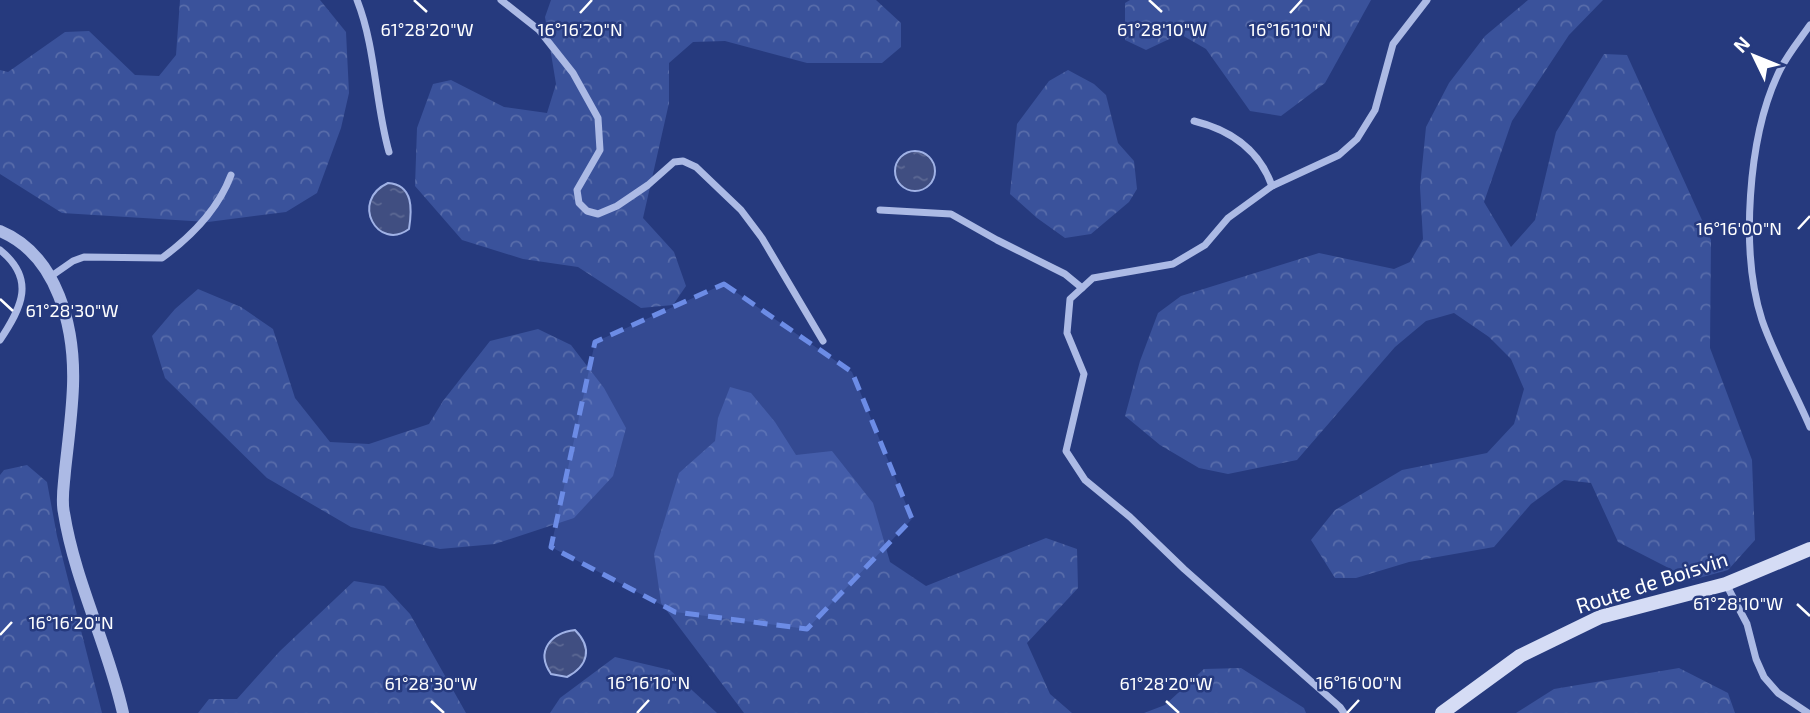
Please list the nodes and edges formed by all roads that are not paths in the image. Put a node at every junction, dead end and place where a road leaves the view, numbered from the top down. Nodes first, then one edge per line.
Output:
1 (357, 0) edge
2 (501, 0) edge
3 (1427, 0) edge
4 (1810, 25) edge
5 (1194, 121) dead end
6 (389, 152) dead end
7 (231, 175) dead end
8 (1272, 186) junction
9 (880, 210) dead end
10 (0, 231) edge
11 (0, 250) edge
12 (50, 277) junction
13 (1082, 288) junction
14 (0, 340) edge
15 (823, 341) dead end
16 (1810, 427) edge
17 (1810, 549) edge
18 (1726, 584) junction
19 (123, 713) edge
20 (1344, 713) edge
21 (1442, 713) edge
22 (1808, 713) edge

1 - 6 street
2 - 15 street
3 - 8 street
4 - 16 street
5 - 8 street
7 - 12 street
8 - 13 street
9 - 13 street
10 - 12 street
11 - 14 street
12 - 19 street
13 - 20 street
17 - 18 main road, Route de Boisvin
18 - 21 main road, Route de Boisvin
18 - 22 street

